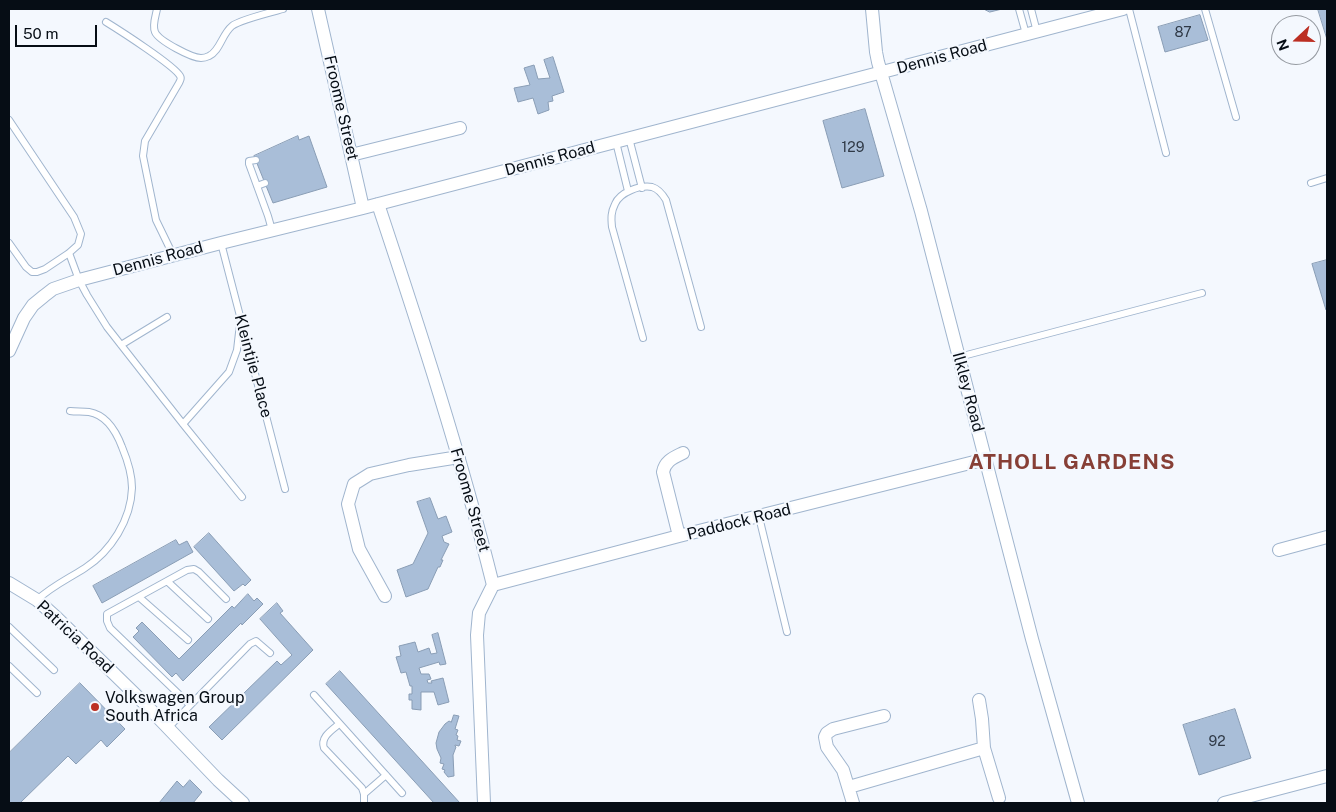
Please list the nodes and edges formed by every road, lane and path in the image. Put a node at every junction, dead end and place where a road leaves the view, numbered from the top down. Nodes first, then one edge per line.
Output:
1 (157, 9) edge
2 (283, 9) edge
3 (318, 9) edge
4 (872, 9) edge
5 (1019, 9) edge
6 (1031, 9) edge
7 (1123, 9) edge
8 (1129, 9) edge
9 (1205, 9) edge
10 (106, 22) dead end
11 (1031, 33) junction
12 (881, 73) junction
13 (1236, 118) dead end
14 (9, 120) edge
15 (460, 128) dead end
16 (629, 138) junction
17 (616, 142) junction
18 (1166, 153) dead end
19 (351, 155) junction
20 (256, 160) dead end
21 (1327, 178) edge
22 (265, 183) dead end
23 (1311, 183) dead end
24 (258, 186) junction
25 (642, 188) junction
26 (628, 191) junction
27 (378, 204) junction
28 (363, 208) junction
29 (272, 230) junction
30 (9, 243) edge
31 (220, 243) junction
32 (70, 253) junction
33 (173, 255) junction
34 (79, 280) junction
35 (1202, 294) dead end
36 (167, 317) dead end
37 (241, 320) junction
38 (701, 327) dead end
39 (643, 338) dead end
40 (120, 345) junction
41 (9, 350) edge
42 (958, 357) junction
43 (70, 411) dead end
44 (182, 424) junction
45 (683, 454) dead end
46 (459, 457) junction
47 (986, 459) junction
48 (285, 489) dead end
49 (242, 497) dead end
50 (759, 517) junction
51 (679, 536) junction
52 (1327, 537) edge
53 (1280, 550) dead end
54 (168, 581) junction
55 (9, 583) edge
56 (493, 585) junction
57 (385, 596) dead end
58 (139, 597) junction
59 (226, 599) dead end
60 (37, 600) junction
61 (208, 619) dead end
62 (9, 627) edge
63 (787, 632) dead end
64 (188, 640) dead end
65 (270, 653) dead end
66 (9, 666) edge
67 (54, 670) dead end
68 (37, 693) dead end
69 (314, 695) dead end
70 (979, 700) dead end
71 (190, 705) junction
72 (884, 716) dead end
73 (339, 724) junction
74 (168, 728) junction
75 (984, 748) junction
76 (386, 775) junction
77 (1327, 776) edge
78 (849, 787) junction
79 (402, 793) dead end
80 (364, 794) junction
81 (999, 798) dead end
82 (243, 803) edge
83 (364, 803) edge
84 (484, 803) edge
85 (853, 803) edge
86 (1078, 803) edge
87 (1224, 803) edge

1 - 2 lane
3 - 19 street, Froome Street
4 - 12 street, Ilkley Road
5 - 11 lane
6 - 11 lane
7 - 11 street, Dennis Road
8 - 18 lane
9 - 13 lane
10 - 33 lane
11 - 12 street, Dennis Road
12 - 16 street, Dennis Road
12 - 42 street, Ilkley Road
14 - 32 lane
15 - 19 street
16 - 17 street, Dennis Road
16 - 25 lane
17 - 26 lane
17 - 27 street, Dennis Road
19 - 28 street, Froome Street
20 - 24 lane
21 - 23 lane
22 - 24 lane
24 - 29 lane
25 - 26 lane
25 - 38 lane
26 - 39 lane
27 - 28 street, Dennis Road
27 - 46 street, Froome Street
28 - 29 street, Dennis Road
29 - 31 street, Dennis Road
30 - 32 lane
31 - 33 street, Dennis Road
31 - 37 lane, Kleintjie Place
32 - 34 lane
33 - 34 street, Dennis Road
34 - 40 lane
34 - 41 street, Dennis Road
35 - 42 lane
36 - 40 lane
37 - 44 lane
37 - 48 lane, Kleintjie Place
40 - 44 lane
42 - 47 street, Ilkley Road
43 - 60 lane
44 - 49 lane
45 - 51 street
46 - 56 street, Froome Street
46 - 57 street
47 - 50 street, Paddock Road
47 - 86 street, Ilkley Road
50 - 51 street, Paddock Road
50 - 63 lane
51 - 56 street, Paddock Road
52 - 53 street
54 - 58 lane
54 - 59 lane
54 - 61 lane
55 - 60 street, Patricia Road
56 - 84 street
58 - 64 lane
58 - 71 lane
60 - 74 street, Patricia Road
62 - 67 lane
65 - 71 lane
66 - 68 lane
69 - 73 lane
70 - 75 street
71 - 74 lane
72 - 78 street
73 - 76 lane
73 - 80 lane
74 - 82 street, Patricia Road
75 - 78 street
75 - 81 street
76 - 79 lane
76 - 80 lane
77 - 87 street
78 - 85 street
80 - 83 lane

